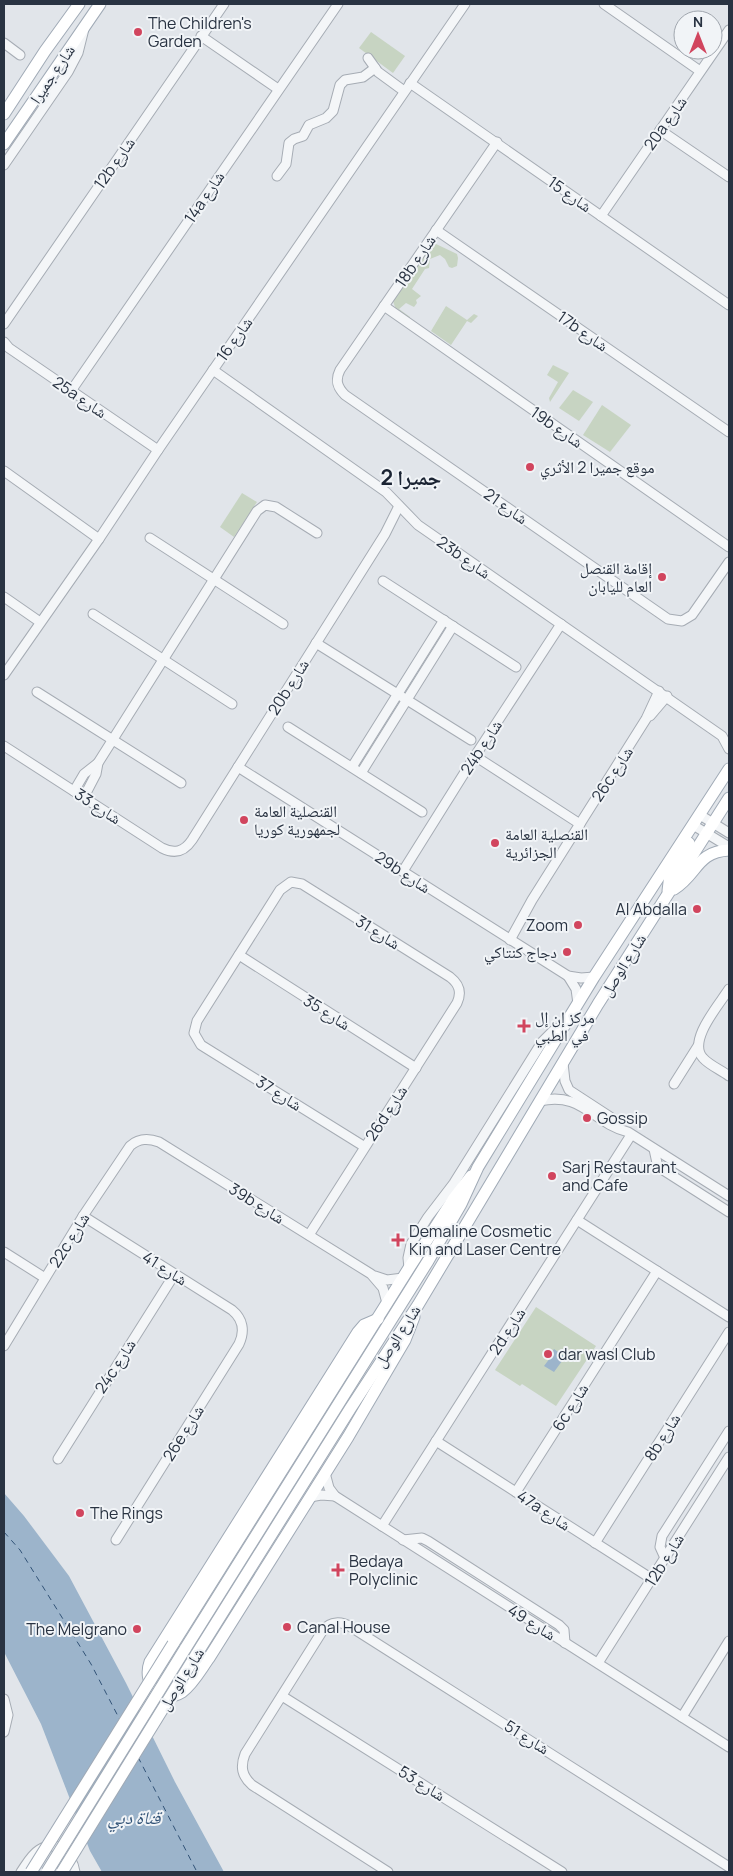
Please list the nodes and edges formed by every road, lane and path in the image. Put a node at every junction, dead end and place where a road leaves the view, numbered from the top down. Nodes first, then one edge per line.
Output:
1 (100, 4) edge
2 (224, 4) edge
3 (338, 4) edge
4 (466, 4) edge
5 (604, 4) edge
6 (74, 7) edge
7 (84, 26) junction
8 (729, 30) edge
9 (201, 36) junction
10 (4, 43) edge
11 (20, 55) dead end
12 (368, 58) dead end
13 (375, 68) junction
14 (700, 71) junction
15 (410, 83) junction
16 (278, 89) junction
17 (404, 91) junction
18 (15, 97) junction
19 (4, 101) edge
20 (4, 114) edge
21 (660, 130) junction
22 (497, 142) junction
23 (4, 144) edge
24 (4, 165) edge
25 (277, 176) dead end
26 (729, 177) edge
27 (601, 216) junction
28 (436, 230) junction
29 (729, 305) edge
30 (384, 306) junction
31 (4, 323) edge
32 (4, 342) edge
33 (213, 370) junction
34 (337, 382) joint
35 (71, 391) junction
36 (729, 432) edge
37 (158, 450) junction
38 (4, 471) edge
39 (402, 510) junction
40 (317, 533) dead end
41 (150, 538) dead end
42 (99, 539) junction
43 (729, 547) edge
44 (729, 562) edge
45 (215, 579) junction
46 (383, 581) dead end
47 (4, 598) edge
48 (93, 614) dead end
49 (444, 620) junction
50 (40, 622) junction
51 (284, 624) dead end
52 (561, 624) junction
53 (453, 626) junction
54 (316, 643) junction
55 (163, 659) junction
56 (516, 667) dead end
57 (4, 675) edge
58 (37, 692) dead end
59 (397, 693) junction
60 (663, 694) junction
61 (407, 699) junction
62 (232, 704) dead end
63 (288, 727) dead end
64 (726, 736) edge
65 (112, 740) junction
66 (471, 740) dead end
67 (4, 746) edge
68 (729, 749) edge
69 (475, 756) junction
70 (98, 763) junction
71 (238, 767) junction
72 (352, 767) junction
73 (729, 769) edge
74 (361, 773) junction
75 (181, 783) dead end
76 (74, 791) junction
77 (84, 797) junction
78 (729, 798) edge
79 (422, 812) dead end
80 (700, 815) junction
81 (580, 824) junction
82 (691, 828) junction
83 (710, 828) junction
84 (729, 833) edge
85 (192, 840) joint
86 (729, 848) edge
87 (403, 871) junction
88 (668, 893) junction
89 (507, 938) junction
90 (239, 956) junction
91 (568, 976) junction
92 (594, 977) junction
93 (729, 989) edge
94 (459, 990) joint
95 (578, 1004) junction
96 (566, 1024) junction
97 (698, 1046) junction
98 (563, 1063) junction
99 (416, 1068) junction
100 (729, 1076) edge
101 (674, 1084) dead end
102 (540, 1101) junction
103 (629, 1134) junction
104 (141, 1140) joint
105 (364, 1147) junction
106 (654, 1148) junction
107 (478, 1167) junction
108 (729, 1196) edge
109 (729, 1212) edge
110 (84, 1216) junction
111 (577, 1220) junction
112 (309, 1235) junction
113 (4, 1252) edge
114 (657, 1271) junction
115 (406, 1273) junction
116 (371, 1274) junction
117 (174, 1275) junction
118 (46, 1278) junction
119 (387, 1303) junction
120 (418, 1305) junction
121 (729, 1317) edge
122 (378, 1319) junction
123 (242, 1324) joint
124 (729, 1332) edge
125 (4, 1346) edge
126 (729, 1431) edge
127 (436, 1441) junction
128 (729, 1457) edge
129 (58, 1459) dead end
130 (324, 1473) junction
131 (516, 1492) junction
132 (335, 1496) junction
133 (310, 1497) junction
134 (382, 1526) junction
135 (116, 1540) dead end
136 (595, 1543) junction
137 (665, 1558) junction
138 (652, 1579) junction
139 (729, 1642) edge
140 (598, 1664) junction
141 (282, 1696) junction
142 (4, 1699) edge
143 (682, 1717) junction
144 (4, 1732) edge
145 (729, 1747) edge
146 (729, 1867) edge
147 (21, 1872) edge
148 (31, 1872) edge
149 (47, 1872) edge
150 (62, 1872) edge
151 (75, 1872) edge
152 (388, 1872) edge
153 (562, 1872) edge

1 - 7 main road, شارع جميرا
2 - 9 street, 12b شارع
3 - 16 street, 14a شارع
4 - 15 street, شارع 16
5 - 14 street
6 - 18 main road, شارع جميرا
7 - 23 main road, شارع جميرا
7 - 24 street
8 - 14 street, 20a شارع
9 - 16 street
9 - 31 street, 12b شارع
10 - 11 street
12 - 13 street
13 - 17 street
13 - 25 street
14 - 21 street, 20a شارع
15 - 17 street, شارع 16
15 - 22 street, شارع 15
16 - 35 street, 14a شارع
17 - 33 street, شارع 16
18 - 19 street
18 - 20 main road, شارع جميرا
21 - 26 street
21 - 27 street, 20a شارع
22 - 27 street, شارع 15
22 - 28 street, 18b شارع
27 - 29 street, شارع 15
28 - 30 street, 18b شارع
28 - 36 street, 17b شارع
30 - 34 street, 18b شارع
30 - 43 street, 19b شارع
32 - 35 street, 25a شارع
33 - 37 street, شارع 16
33 - 39 street, 23b شارع
34 - 44 street, شارع 21
35 - 37 street, 25a شارع
37 - 42 street, شارع 16
38 - 42 street
39 - 52 street, 23b شارع
39 - 54 street, 20b شارع
40 - 45 street
41 - 45 street
42 - 50 street, شارع 16
45 - 51 street
45 - 55 street
46 - 49 street
47 - 50 street
48 - 55 street
49 - 53 street
49 - 59 street
50 - 57 street, شارع 16
52 - 60 street, 23b شارع
52 - 69 street, 24b شارع
53 - 56 street
53 - 61 street
54 - 59 street
54 - 71 street, 20b شارع
55 - 62 street
55 - 65 street
58 - 65 street
59 - 61 street
59 - 72 street
60 - 64 street, 23b شارع
60 - 81 street, 26c شارع
61 - 66 street
61 - 74 street
63 - 72 street
64 - 68 street, 23b شارع
65 - 70 street
65 - 75 street
67 - 76 street, شارع 33
69 - 81 street
69 - 87 street, 24b شارع
70 - 76 street
70 - 77 street
71 - 85 street, 20b شارع
71 - 87 street, 29b شارع
72 - 74 street
73 - 80 main road, شارع الوصل
74 - 79 street
76 - 77 street, شارع 33
77 - 85 street, شارع 33
78 - 83 main road, شارع الوصل
80 - 82 main road, شارع الوصل
80 - 83 street
81 - 89 street, 26c شارع
82 - 83 street
82 - 88 main road
82 - 92 main road, شارع الوصل
83 - 84 street
83 - 86 street
83 - 88 main road, شارع الوصل
86 - 88 main road
87 - 89 street, 29b شارع
88 - 98 main road, شارع الوصل
89 - 91 street, 29b شارع
90 - 94 street, شارع 31
90 - 99 street, شارع 35
90 - 105 street, شارع 37
91 - 92 street, 29b شارع
91 - 95 street
92 - 95 main road, شارع الوصل
93 - 97 street
94 - 99 street, 26d شارع
95 - 96 main road, شارع الوصل
96 - 107 main road, شارع الوصل
96 - 115 street, شارع الوصل
97 - 100 street
97 - 101 street
98 - 102 main road, شارع الوصل
98 - 103 street
99 - 105 street, 26d شارع
102 - 103 street
102 - 120 main road, شارع الوصل
103 - 106 street
103 - 111 street, 2d شارع
104 - 110 street, 22c شارع
104 - 112 street, 39b شارع
105 - 112 street, 26d شارع
106 - 108 street
106 - 109 street
107 - 115 main road, شارع الوصل
107 - 149 main road, شارع الوصل, bridge
110 - 117 street, شارع 41
110 - 118 street, 22c شارع
111 - 114 street
111 - 127 street, 2d شارع
112 - 116 street, 39b شارع
113 - 118 street
114 - 121 street
114 - 131 street, 6c شارع
115 - 116 street, 39b شارع
115 - 119 main road, شارع الوصل
116 - 119 street, 39b شارع
117 - 123 street, شارع 41
117 - 129 street, 24c شارع
118 - 125 street, 22c شارع
119 - 122 main road, شارع الوصل
120 - 130 main road
120 - 150 main road, شارع الوصل, bridge
122 - 133 main road
122 - 148 main road, شارع الوصل, bridge
123 - 135 street, 26e شارع
124 - 136 street, 8b شارع
126 - 137 street
127 - 131 street, 47a شارع
127 - 134 street, 2d شارع
128 - 137 street, 12b شارع
130 - 132 street
130 - 133 main road
131 - 136 street, 47a شارع
132 - 133 street
132 - 134 street, شارع 49
134 - 140 street, شارع 49
136 - 138 street, 47a شارع
137 - 138 street, 12b شارع
138 - 140 street, 12b شارع
139 - 143 street
140 - 143 street, شارع 49
141 - 146 street, شارع 51
141 - 152 street
141 - 153 street, شارع 53
142 - 144 street
143 - 145 street, شارع 49
147 - 151 street

